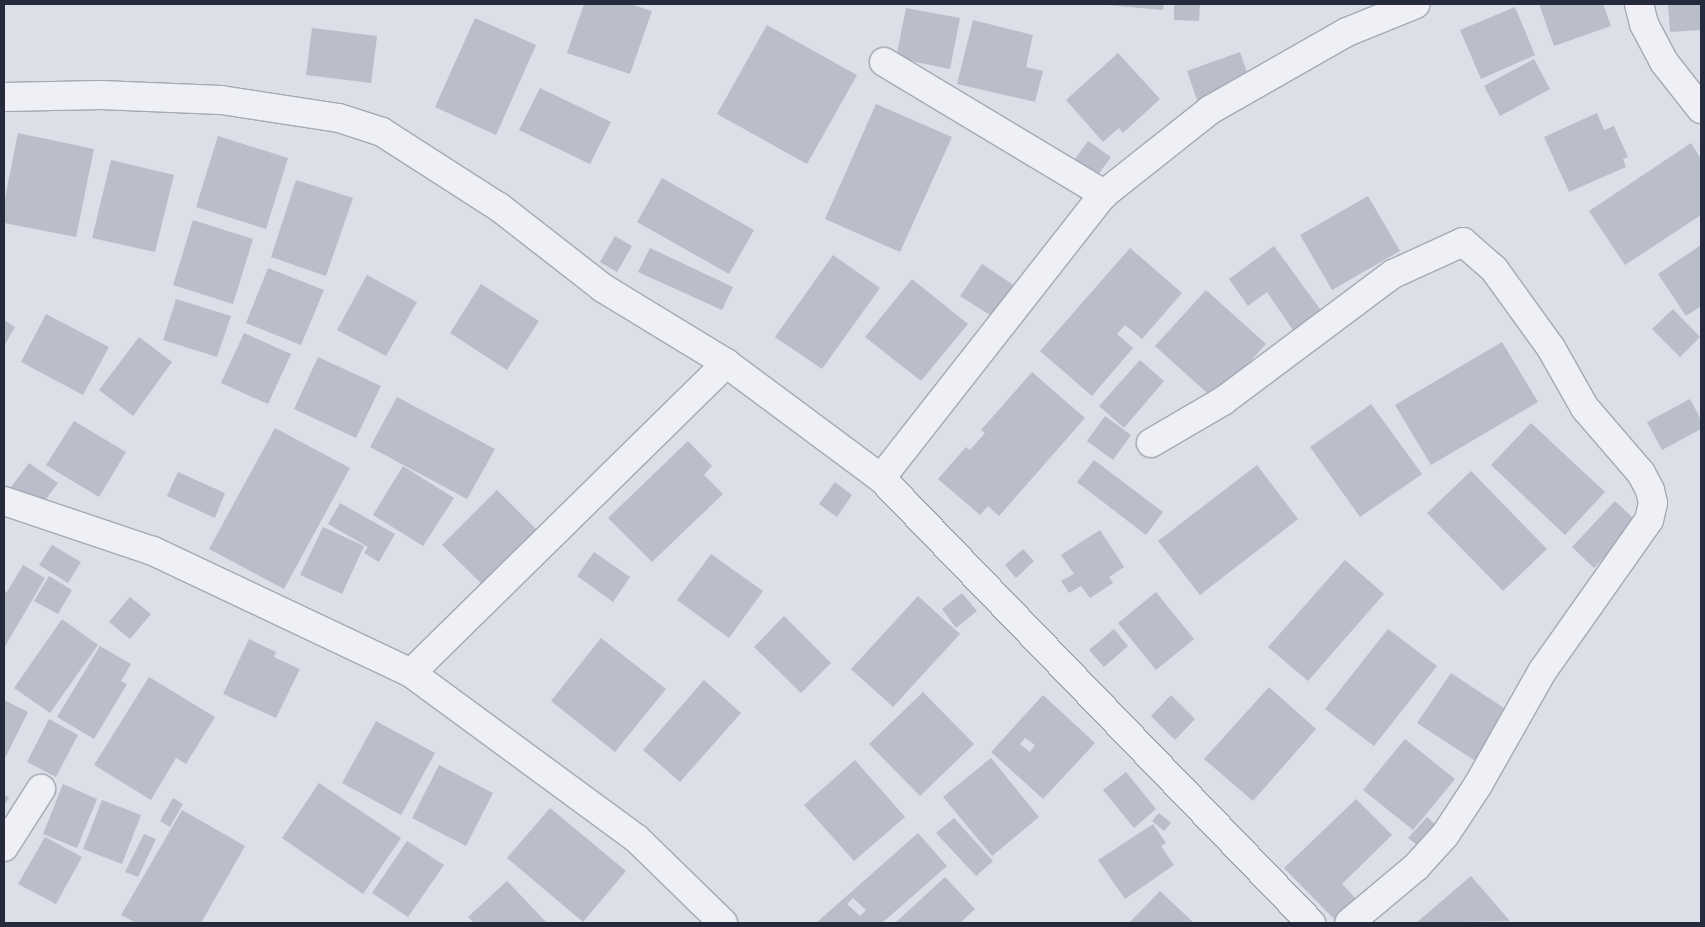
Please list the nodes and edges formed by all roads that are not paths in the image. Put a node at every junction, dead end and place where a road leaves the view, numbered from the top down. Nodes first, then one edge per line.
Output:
1 (1416, 4) edge
2 (1639, 4) edge
3 (884, 62) dead end
4 (4, 97) edge
5 (1701, 109) edge
6 (1104, 194) junction
7 (726, 363) junction
8 (1151, 443) dead end
9 (881, 478) junction
10 (4, 501) edge
11 (411, 673) junction
12 (41, 789) dead end
13 (4, 848) edge
14 (723, 923) edge
15 (1312, 923) edge
16 (1349, 923) edge

1 - 6 street
2 - 5 street
3 - 6 street
4 - 7 street
6 - 9 street
7 - 9 street
7 - 11 street
8 - 16 street
9 - 15 street
10 - 11 street
11 - 14 street
12 - 13 street

